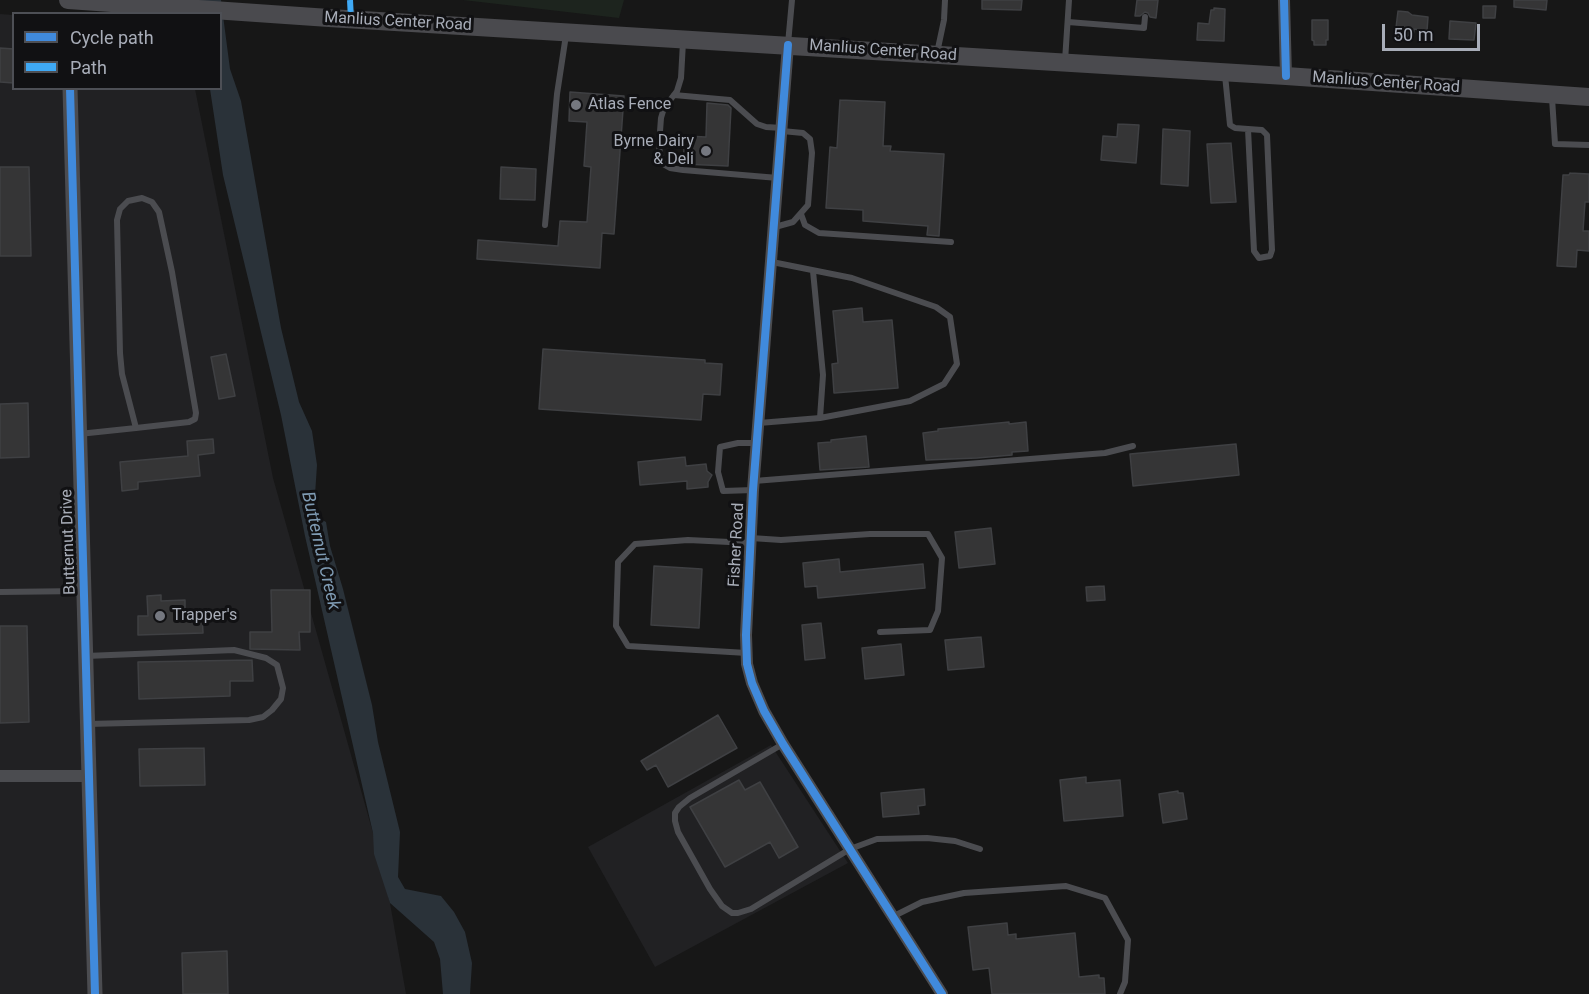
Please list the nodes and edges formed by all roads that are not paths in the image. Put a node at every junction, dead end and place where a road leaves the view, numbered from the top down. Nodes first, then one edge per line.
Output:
1 (70, 0) edge
2 (792, 0) edge
3 (945, 0) edge
4 (1070, 0) edge
5 (1284, 0) edge
6 (1145, 17) dead end
7 (1068, 22) junction
8 (566, 32) junction
9 (683, 38) junction
10 (788, 45) junction
11 (937, 54) junction
12 (1065, 62) junction
13 (1224, 72) junction
14 (1286, 76) junction
15 (70, 90) edge
16 (674, 95) junction
17 (1552, 95) junction
18 (1589, 98) edge
19 (782, 129) junction
20 (1248, 129) junction
21 (1589, 145) edge
22 (779, 178) junction
23 (801, 214) junction
24 (545, 225) dead end
25 (775, 227) junction
26 (951, 242) dead end
27 (772, 262) junction
28 (813, 271) junction
29 (820, 418) junction
30 (759, 423) junction
31 (136, 428) junction
32 (79, 434) junction
33 (757, 443) junction
34 (1133, 446) dead end
35 (754, 486) junction
36 (751, 541) junction
37 (84, 591) junction
38 (0, 592) edge
39 (880, 633) dead end
40 (747, 653) junction
41 (86, 656) junction
42 (88, 724) junction
43 (783, 744) junction
44 (0, 776) edge
45 (90, 776) junction
46 (850, 849) junction
47 (980, 849) dead end
48 (894, 916) junction
49 (95, 994) edge
50 (942, 994) edge
51 (1119, 994) edge

1 - 8 main road, Manlius Center Road
2 - 10 lane
3 - 11 lane
4 - 7 lane
5 - 14 street
6 - 7 lane
7 - 12 lane
8 - 9 main road, Manlius Center Road
8 - 24 lane
9 - 10 main road, Manlius Center Road
9 - 16 lane
10 - 11 main road, Manlius Center Road
10 - 19 street, Fisher Road
11 - 12 main road, Manlius Center Road
12 - 13 main road, Manlius Center Road
13 - 14 main road, Manlius Center Road
13 - 20 lane
14 - 17 main road, Manlius Center Road
15 - 32 street, Butternut Drive
16 - 19 lane
16 - 22 lane
17 - 18 main road, Manlius Center Road
17 - 21 lane
19 - 22 street, Fisher Road
19 - 23 lane
20 - 20 lane
22 - 25 street, Fisher Road
23 - 25 lane
23 - 26 lane
25 - 27 street, Fisher Road
27 - 28 lane
27 - 30 street, Fisher Road
28 - 29 lane
28 - 29 lane
29 - 30 lane
30 - 33 street, Fisher Road
31 - 31 lane
31 - 32 lane
32 - 37 street, Butternut Drive
33 - 35 street, Fisher Road
33 - 35 lane
34 - 35 lane
35 - 36 street, Fisher Road
36 - 39 lane
36 - 40 street, Fisher Road
36 - 40 lane
37 - 38 lane
37 - 41 street, Butternut Drive
40 - 43 street, Fisher Road
41 - 42 street, Butternut Drive
41 - 42 lane
42 - 45 street, Butternut Drive
43 - 46 street, Fisher Road
43 - 46 lane
44 - 45 street
45 - 49 street, Butternut Drive
46 - 47 lane
46 - 48 street, Fisher Road
48 - 50 street, Fisher Road
48 - 51 lane

